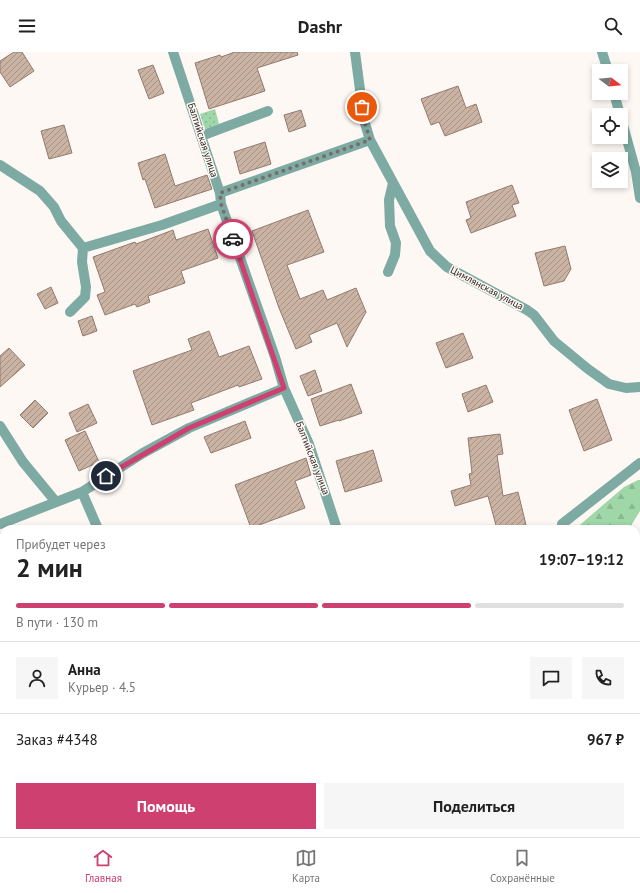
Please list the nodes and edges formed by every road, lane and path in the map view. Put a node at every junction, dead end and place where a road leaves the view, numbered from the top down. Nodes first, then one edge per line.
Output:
1 (173, 52) edge
2 (355, 52) edge
3 (602, 52) edge
4 (606, 64) edge
5 (268, 111) dead end
6 (201, 136) junction
7 (370, 140) junction
8 (628, 143) edge
9 (0, 165) edge
10 (393, 183) junction
11 (220, 193) junction
12 (640, 198) edge
13 (221, 204) junction
14 (83, 248) junction
15 (388, 272) dead end
16 (70, 312) dead end
17 (640, 387) edge
18 (284, 388) junction
19 (0, 426) edge
20 (640, 463) edge
21 (82, 492) junction
22 (56, 502) junction
23 (0, 524) edge
24 (562, 524) dead end
25 (96, 525) edge
26 (336, 525) edge

1 - 6 street, Балтийская улица
2 - 7 street, Цимлянская улица
3 - 4 street
5 - 6 street
6 - 11 street, Балтийская улица
7 - 10 street, Цимлянская улица
7 - 11 street
8 - 12 street
9 - 14 street
10 - 15 street
10 - 17 street, Цимлянская улица
11 - 13 street, Балтийская улица
13 - 14 street
13 - 18 street, Балтийская улица
14 - 16 street
18 - 21 street
18 - 26 street, Балтийская улица
19 - 22 street
20 - 24 street
21 - 22 street
21 - 25 street
22 - 23 street

